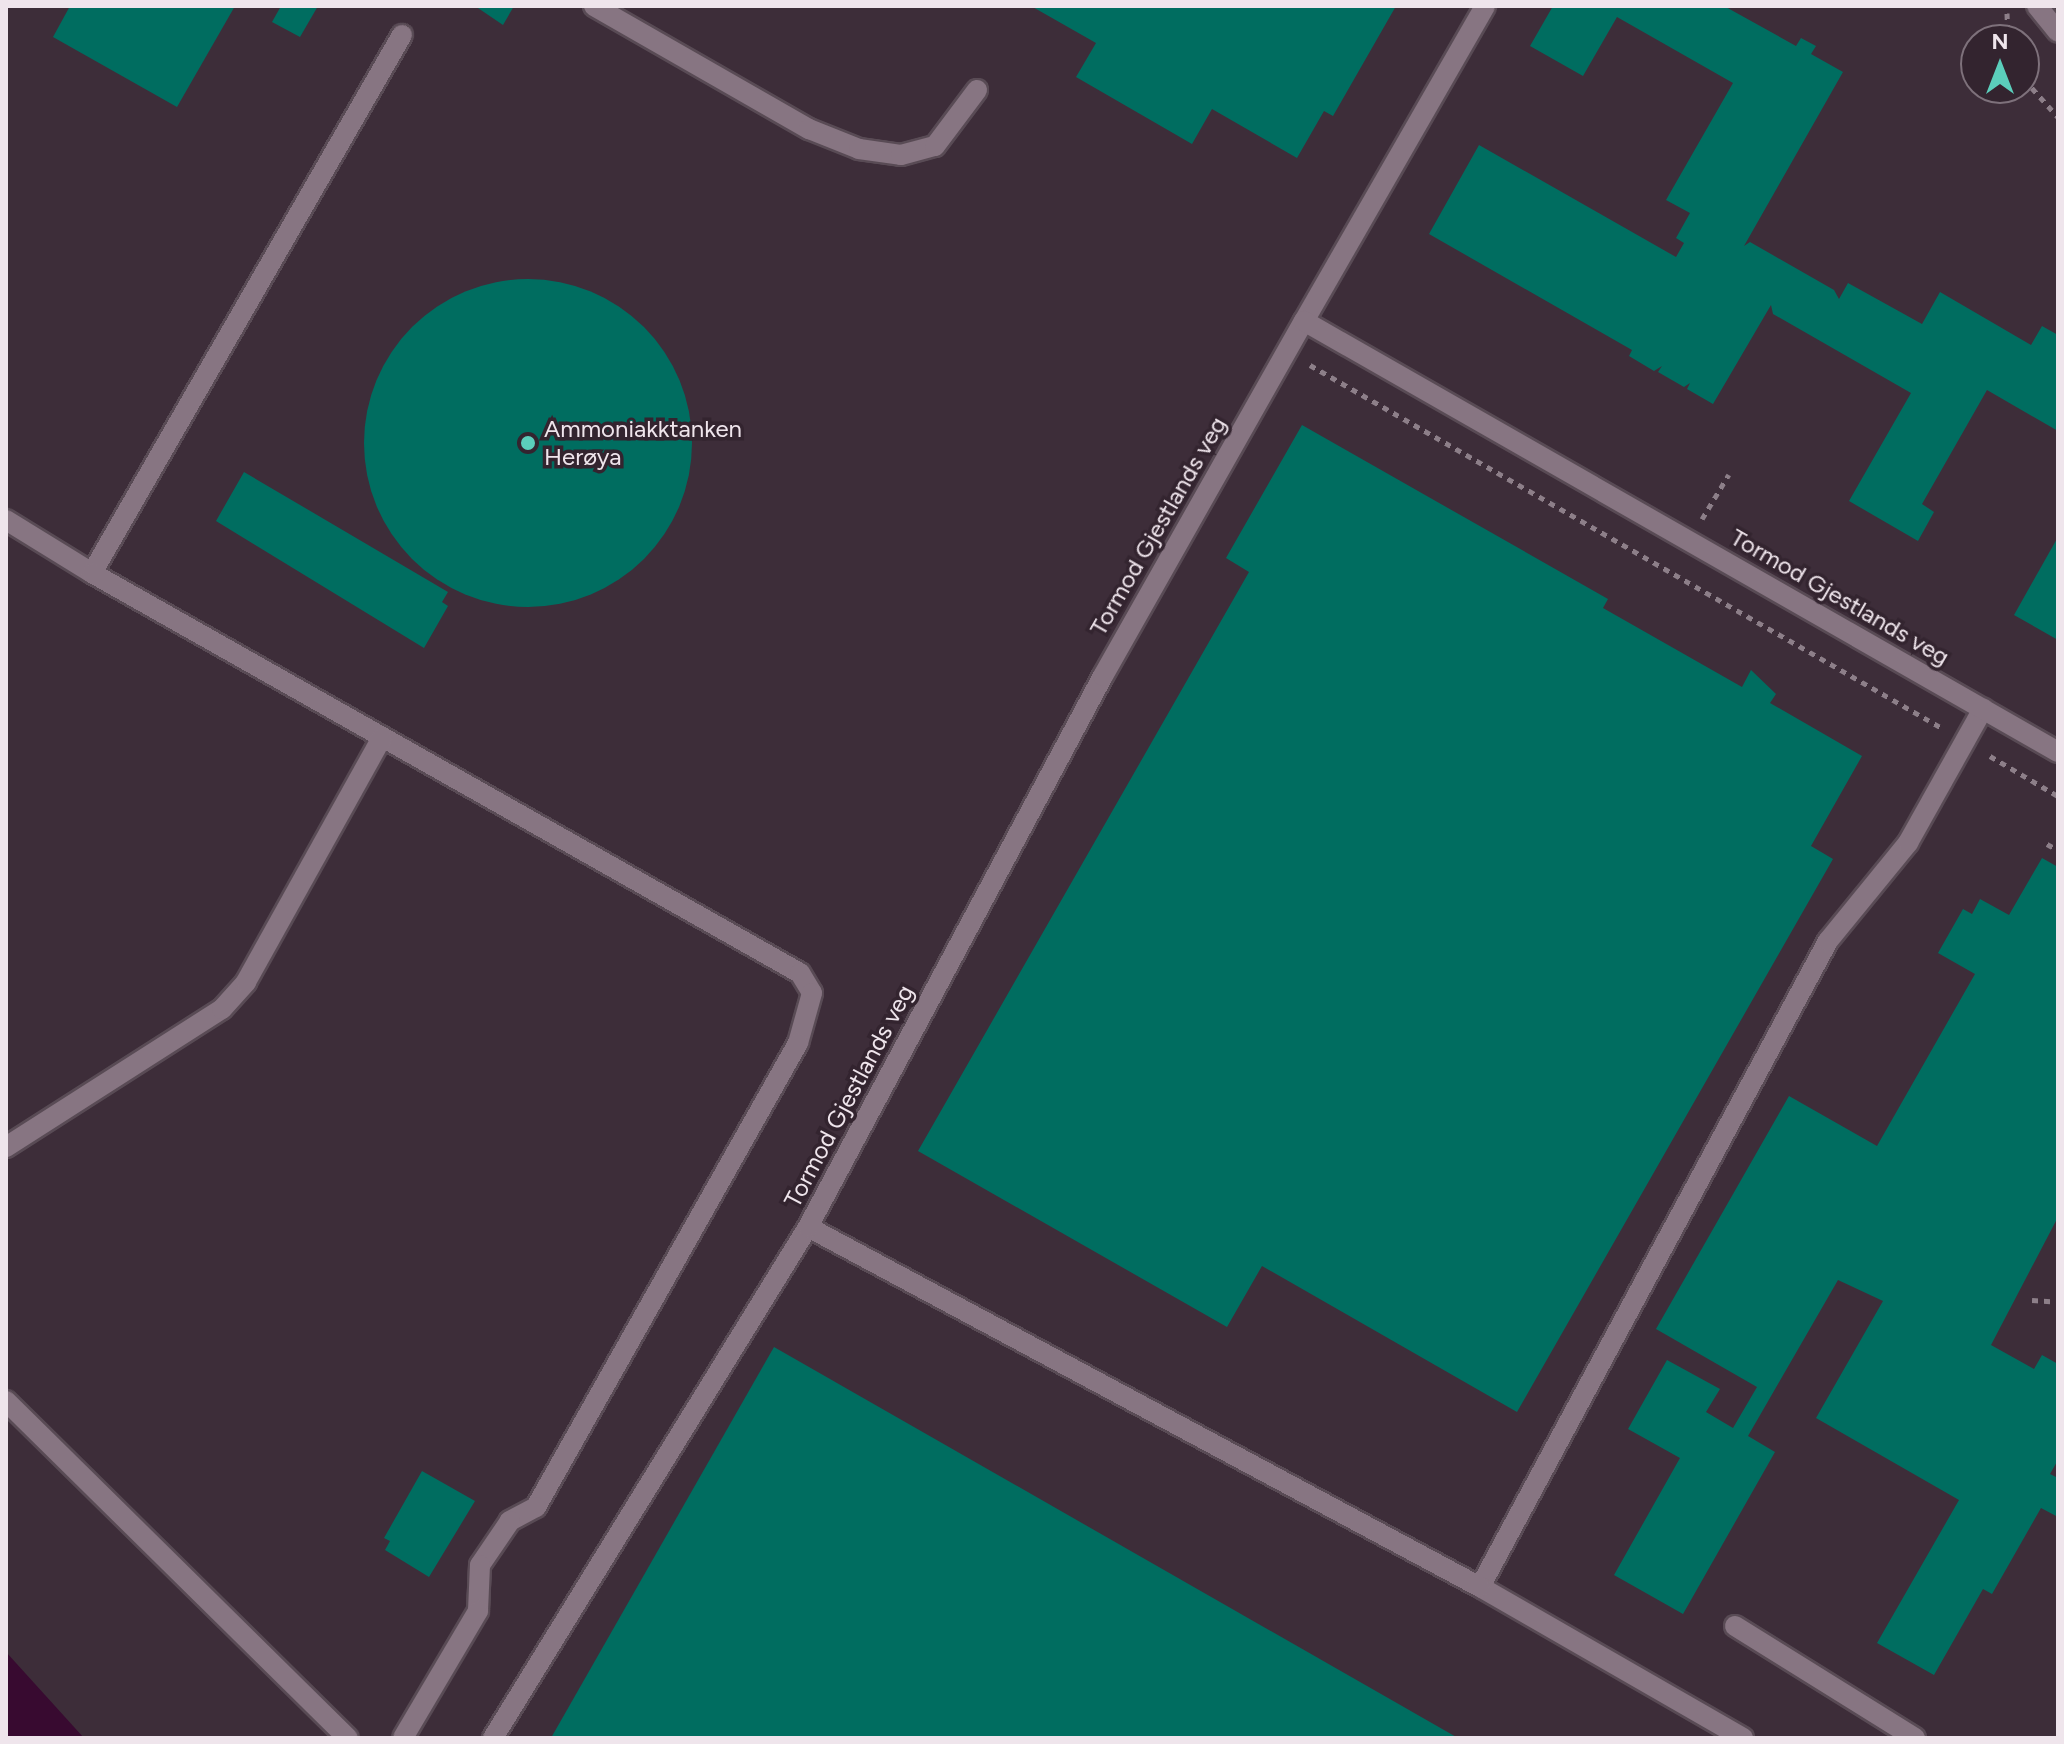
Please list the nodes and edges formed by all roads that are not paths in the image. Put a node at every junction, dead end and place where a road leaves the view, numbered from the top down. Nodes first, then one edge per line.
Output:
1 (594, 6) edge
2 (1485, 6) edge
3 (2037, 6) edge
4 (2058, 32) edge
5 (402, 35) dead end
6 (977, 90) dead end
7 (1304, 321) junction
8 (6, 520) edge
9 (92, 573) junction
10 (1983, 709) junction
11 (382, 738) junction
12 (2058, 752) edge
13 (6, 1147) edge
14 (808, 1227) junction
15 (6, 1401) edge
16 (1480, 1587) junction
17 (1735, 1626) dead end
18 (348, 1738) edge
19 (403, 1738) edge
20 (493, 1738) edge
21 (1743, 1738) edge
22 (1915, 1738) edge

1 - 6 street
2 - 7 street, Tormod Gjestlands veg
3 - 4 street
5 - 9 street
7 - 10 street, Tormod Gjestlands veg
7 - 14 street, Tormod Gjestlands veg
8 - 9 street
9 - 11 street
10 - 12 street, Tormod Gjestlands veg
10 - 16 street
11 - 13 street
11 - 19 street
14 - 16 street, Tormod Gjestlands veg
14 - 20 street
15 - 18 street
16 - 21 street, Tormod Gjestlands veg
17 - 22 street

